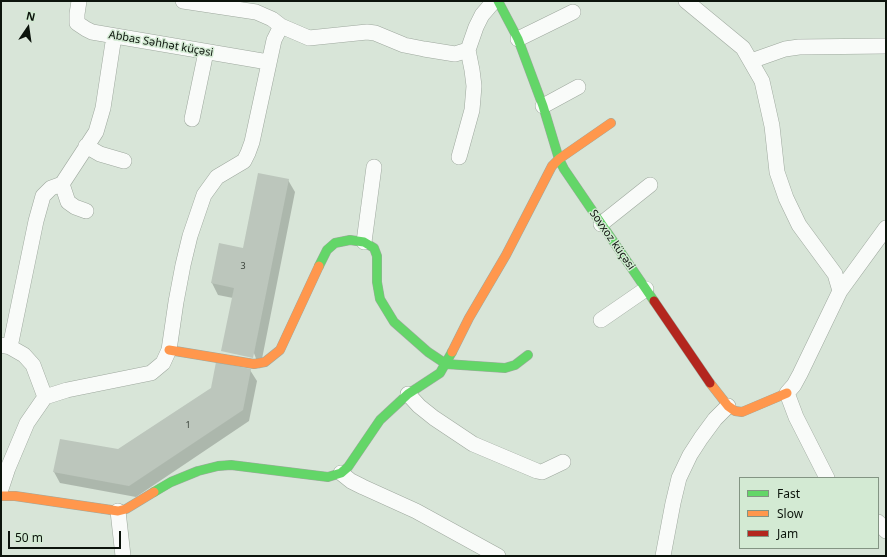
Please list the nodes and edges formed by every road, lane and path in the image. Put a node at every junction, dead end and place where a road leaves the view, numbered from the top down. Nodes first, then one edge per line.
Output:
1 (79, 1) edge
2 (494, 1) edge
3 (498, 1) edge
4 (686, 1) edge
5 (189, 2) edge
6 (257, 7) edge
7 (572, 12) dead end
8 (281, 26) junction
9 (114, 36) junction
10 (518, 39) junction
11 (886, 46) edge
12 (468, 50) junction
13 (206, 52) junction
14 (751, 61) junction
15 (268, 62) junction
16 (578, 87) dead end
17 (543, 106) junction
18 (192, 119) dead end
19 (611, 123) dead end
20 (86, 146) junction
21 (459, 157) dead end
22 (559, 158) junction
23 (124, 161) dead end
24 (374, 167) dead end
25 (62, 184) junction
26 (650, 185) dead end
27 (86, 211) dead end
28 (601, 224) junction
29 (886, 228) edge
30 (364, 242) junction
31 (646, 289) junction
32 (840, 291) junction
33 (601, 320) dead end
34 (6, 346) edge
35 (169, 350) junction
36 (528, 355) dead end
37 (446, 364) junction
38 (787, 393) junction
39 (408, 394) junction
40 (45, 397) junction
41 (728, 406) junction
42 (563, 462) dead end
43 (341, 473) junction
44 (826, 477) edge
45 (1, 489) edge
46 (1, 496) edge
47 (118, 511) junction
48 (879, 523) edge
49 (886, 532) edge
50 (123, 556) edge
51 (498, 556) edge
52 (663, 556) edge

1 - 9 street, Abbas Səhhət küçəsi
2 - 12 street
3 - 10 street, Sovxoz küçəsi
4 - 14 street
5 - 6 street
6 - 8 street
7 - 10 street
8 - 12 street
8 - 15 street
9 - 13 street, Abbas Səhhət küçəsi
9 - 20 street
10 - 17 street, Sovxoz küçəsi
11 - 14 street
12 - 21 street
13 - 15 street, Abbas Səhhət küçəsi
13 - 18 street
14 - 32 street
15 - 35 street
16 - 17 street
17 - 22 street, Sovxoz küçəsi
19 - 22 street
20 - 23 street
20 - 25 street
22 - 28 street, Sovxoz küçəsi
22 - 37 street
24 - 30 street
25 - 27 street
25 - 34 street
26 - 28 street
28 - 31 street, Sovxoz küçəsi
29 - 32 street
30 - 35 street
30 - 37 street
31 - 33 street
31 - 41 street, Sovxoz küçəsi
32 - 38 street
34 - 40 street
35 - 40 street
36 - 37 street
37 - 39 street
38 - 41 street
38 - 44 street
39 - 42 street
39 - 43 street
40 - 45 street
41 - 52 street
43 - 47 street
43 - 51 street
46 - 47 street
47 - 50 street
48 - 49 street

